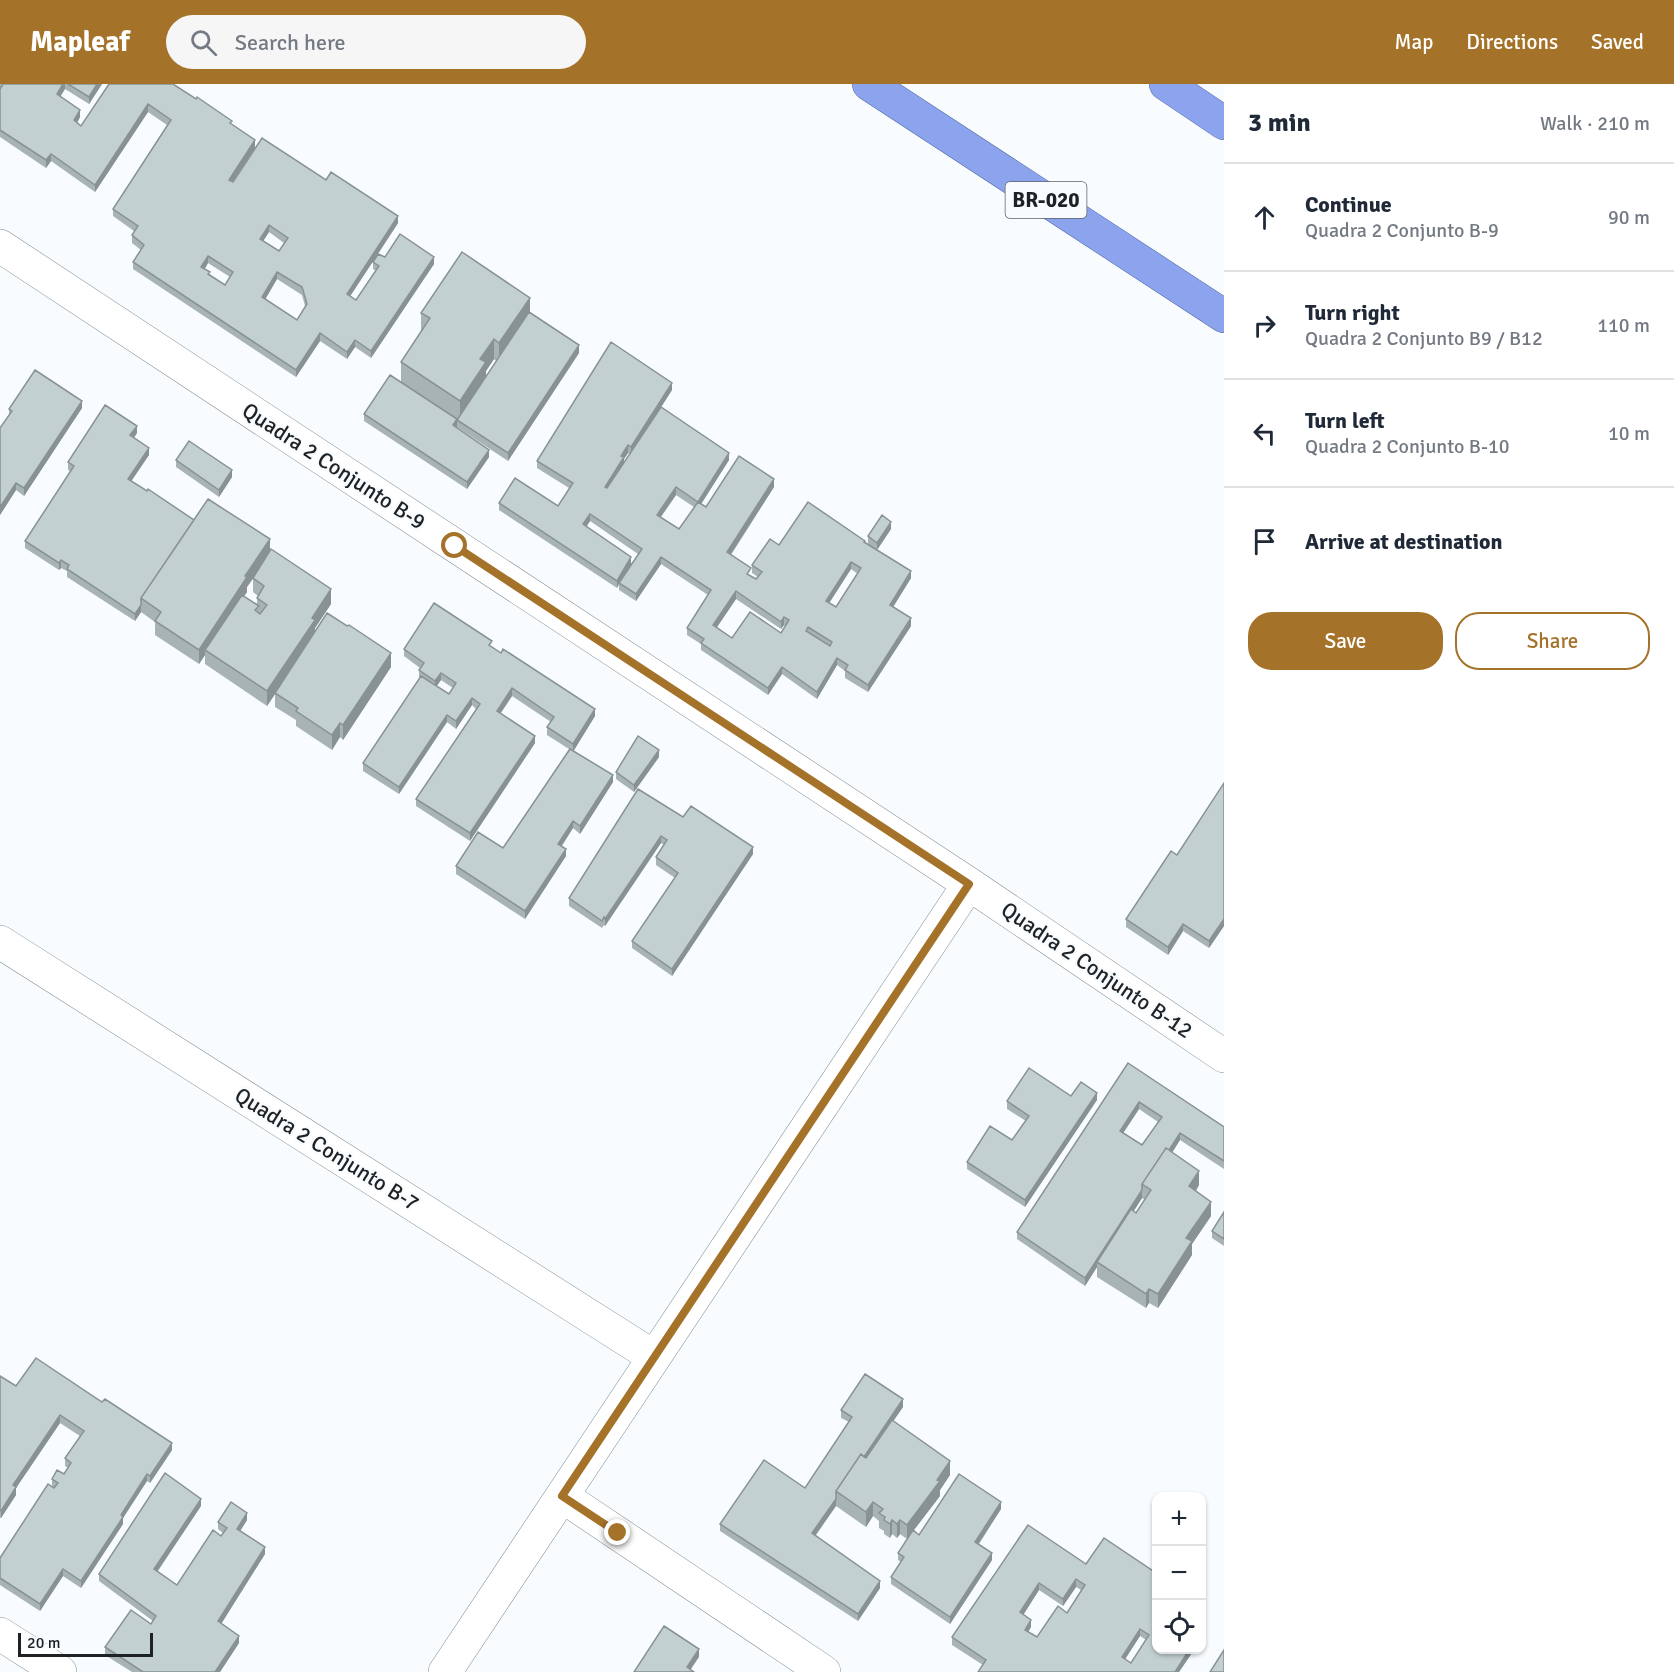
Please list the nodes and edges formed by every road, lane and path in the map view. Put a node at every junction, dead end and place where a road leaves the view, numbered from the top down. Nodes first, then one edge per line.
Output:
1 (869, 84) edge
2 (1166, 84) edge
3 (1224, 123) edge
4 (0, 246) edge
5 (1224, 316) edge
6 (969, 884) junction
7 (0, 942) edge
8 (1224, 1056) edge
9 (654, 1357) junction
10 (562, 1496) junction
11 (0, 1634) edge
12 (60, 1672) edge
13 (445, 1672) edge
14 (824, 1672) edge

1 - 5 highway, BR-020
2 - 3 highway
4 - 6 street, Quadra 2 Conjunto B-9
6 - 8 street, Quadra 2 Conjunto B-12
6 - 9 street
7 - 9 street, Quadra 2 Conjunto B-7
9 - 10 street
10 - 13 street
10 - 14 street
11 - 12 street

